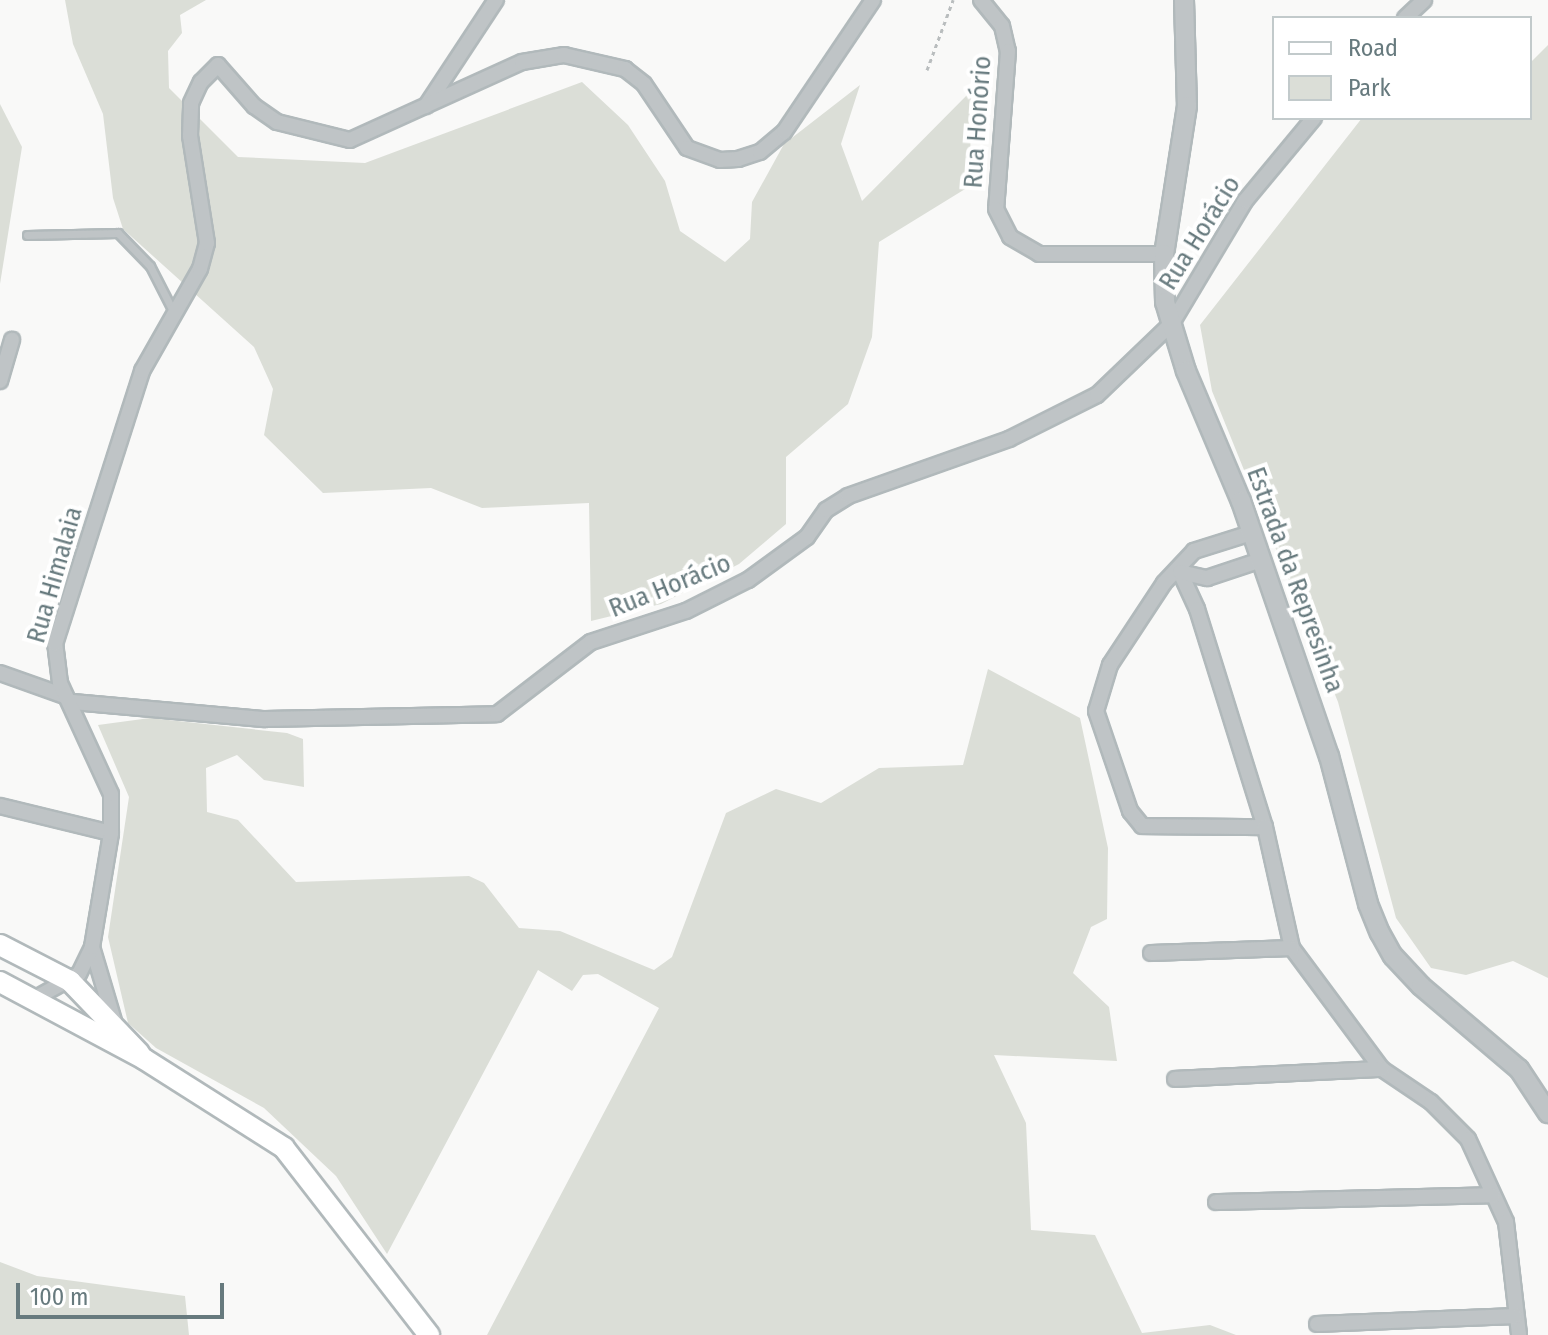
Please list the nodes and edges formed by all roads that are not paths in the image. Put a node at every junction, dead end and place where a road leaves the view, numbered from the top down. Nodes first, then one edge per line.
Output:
1 (496, 0) edge
2 (873, 0) edge
3 (981, 0) edge
4 (1184, 0) edge
5 (1424, 0) edge
6 (1407, 16) edge
7 (425, 108) junction
8 (1312, 120) edge
9 (27, 235) dead end
10 (1164, 254) junction
11 (173, 311) junction
12 (1172, 323) junction
13 (12, 340) dead end
14 (0, 381) edge
15 (1251, 533) junction
16 (1261, 560) junction
17 (1180, 572) junction
18 (0, 673) edge
19 (69, 699) junction
20 (0, 806) edge
21 (1265, 827) junction
22 (111, 833) junction
23 (0, 945) edge
24 (92, 947) junction
25 (1292, 948) junction
26 (1151, 953) dead end
27 (70, 981) junction
28 (0, 982) edge
29 (34, 999) junction
30 (114, 1021) junction
31 (144, 1059) junction
32 (1382, 1069) junction
33 (1175, 1079) dead end
34 (1548, 1113) edge
35 (1493, 1195) junction
36 (1216, 1202) dead end
37 (1515, 1316) junction
38 (1317, 1324) dead end
39 (429, 1335) edge
40 (1519, 1335) edge

1 - 7 street
2 - 7 street
3 - 10 street, Rua Honório
4 - 10 street, Estrada da Represinha
5 - 6 street
7 - 11 street, Rua Himalaia
8 - 12 street, Rua Horácio
9 - 11 lane
10 - 12 street, Estrada da Represinha
11 - 19 street, Rua Himalaia
12 - 15 street, Estrada da Represinha
12 - 19 street, Rua Horácio
13 - 14 street
15 - 16 street, Estrada da Represinha
15 - 17 street
16 - 17 street
16 - 34 street, Estrada da Represinha
17 - 21 street
17 - 21 street
18 - 19 street, Rua Horácio
19 - 22 street, Rua Himalaia
20 - 22 street
21 - 25 street
22 - 24 street, Rua Himalaia
23 - 27 main road
24 - 27 street, Rua Himalaia
24 - 30 street, Rua Himalaia
25 - 26 street
25 - 32 street
27 - 29 street
27 - 30 main road
28 - 29 main road
29 - 31 main road
30 - 31 main road
31 - 39 main road
32 - 33 street
32 - 35 street
35 - 36 street
35 - 37 street
37 - 38 street
37 - 40 street

